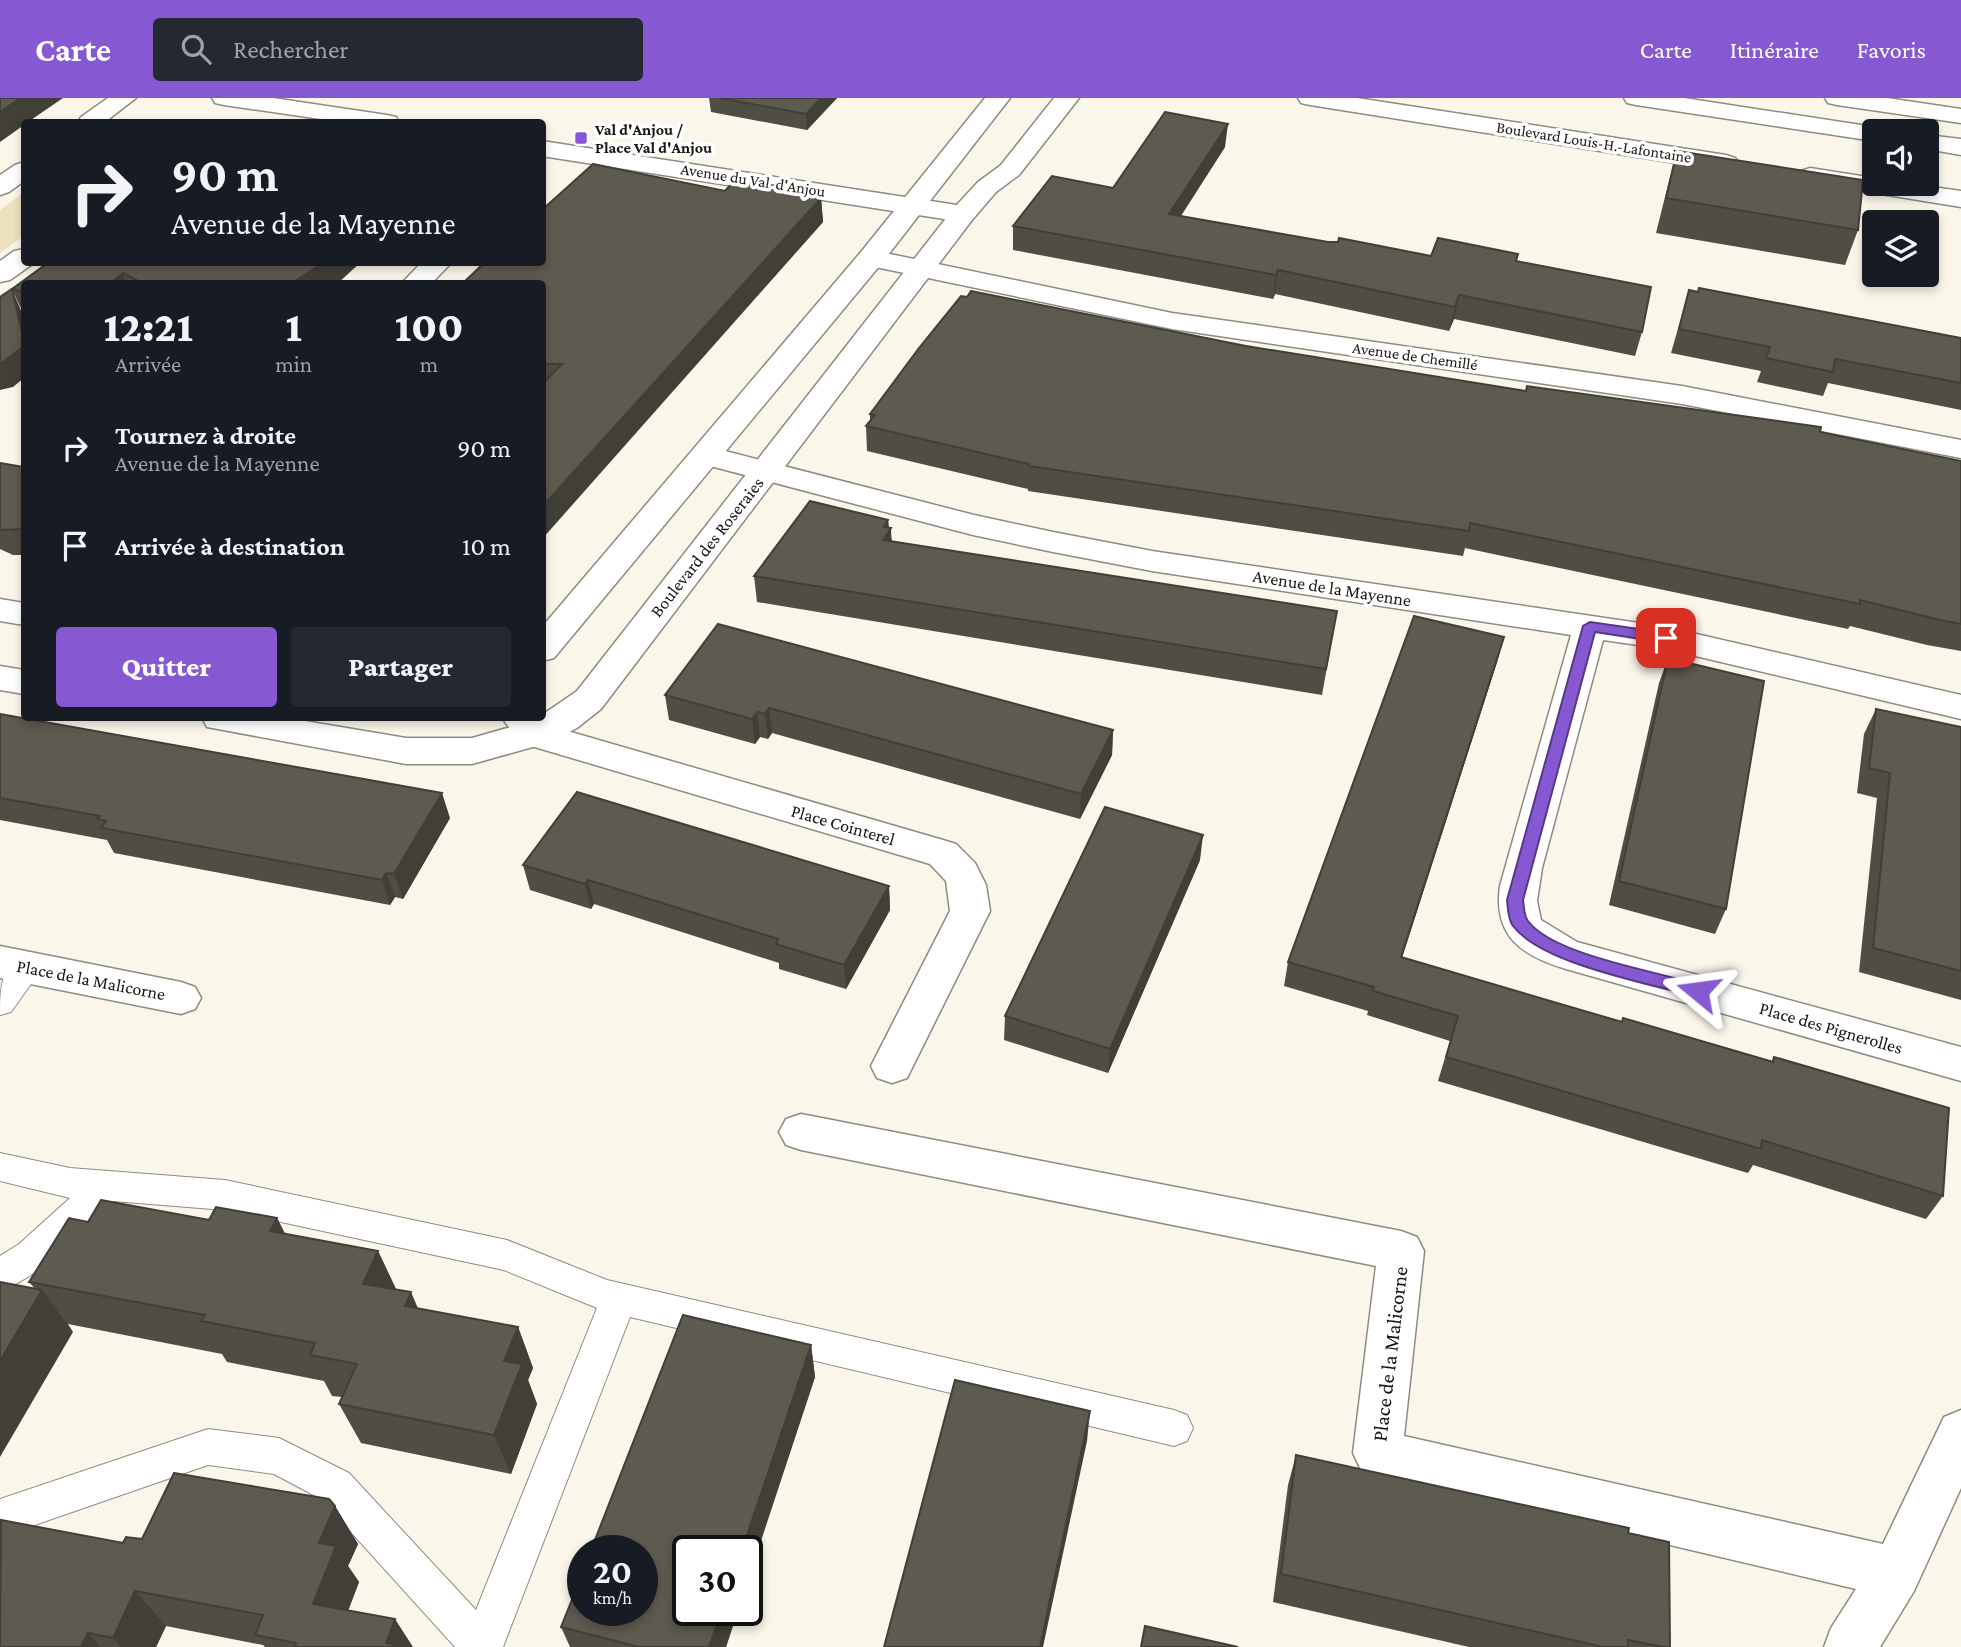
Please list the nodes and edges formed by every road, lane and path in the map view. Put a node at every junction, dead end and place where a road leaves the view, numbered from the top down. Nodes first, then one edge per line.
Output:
1 (124, 98) edge
2 (998, 98) edge
3 (1067, 98) edge
4 (1310, 98) edge
5 (1636, 98) edge
6 (1837, 98) edge
7 (235, 100) edge
8 (1961, 116) edge
9 (94, 119) edge
10 (219, 119) edge
11 (366, 119) edge
12 (1862, 132) edge
13 (1939, 144) edge
14 (1961, 147) edge
15 (552, 150) edge
16 (1753, 167) edge
17 (1780, 171) edge
18 (21, 172) edge
19 (0, 187) edge
20 (1961, 200) edge
21 (912, 205) junction
22 (963, 214) junction
23 (870, 258) junction
24 (21, 259) edge
25 (434, 266) edge
26 (921, 268) junction
27 (0, 274) edge
28 (419, 280) edge
29 (1961, 449) edge
30 (706, 455) junction
31 (766, 470) junction
32 (0, 610) edge
33 (21, 614) edge
34 (1590, 626) junction
35 (546, 645) edge
36 (0, 678) edge
37 (21, 682) edge
38 (1961, 707) edge
39 (237, 721) edge
40 (527, 726) edge
41 (14, 964) edge
42 (181, 998) dead end
43 (0, 1003) edge
44 (1961, 1064) edge
45 (892, 1066) dead end
46 (801, 1132) dead end
47 (0, 1167) edge
48 (107, 1185) junction
49 (0, 1275) edge
50 (619, 1298) junction
51 (1174, 1428) dead end
52 (1961, 1433) edge
53 (0, 1518) edge
54 (1896, 1573) junction
55 (482, 1647) edge
56 (1850, 1647) edge

1 - 9 main road
2 - 21 main road
3 - 22 main road, Boulevard des Roseraies
4 - 16 main road, Boulevard Louis-H.-Lafontaine
5 - 12 main road
6 - 8 main road
7 - 10 main road
7 - 11 main road
13 - 14 main road
15 - 21 main road, Avenue du Val-d'Anjou
17 - 20 main road
18 - 19 main road
21 - 22 main road, Avenue du Val-d'Anjou
21 - 23 main road
22 - 26 main road, Boulevard des Roseraies
23 - 26 main road, Avenue de Chemillé
23 - 30 main road
24 - 27 main road
25 - 28 main road
26 - 29 main road, Avenue de Chemillé
26 - 31 main road, Boulevard des Roseraies
30 - 31 main road, Avenue de la Mayenne
30 - 35 main road
31 - 34 main road, Avenue de la Mayenne
31 - 40 main road, Boulevard des Roseraies
32 - 33 main road
34 - 38 main road, Avenue de la Mayenne
34 - 44 main road, Place des Pignerolles
36 - 37 main road
39 - 40 main road, Boulevard des Roseraies
40 - 45 main road, Place Cointerel
41 - 42 main road, Place de la Malicorne
41 - 43 lane
46 - 54 main road, Place de la Malicorne
47 - 48 lane
48 - 49 lane
48 - 50 lane
50 - 51 lane
50 - 55 lane
52 - 54 main road
53 - 55 lane
54 - 56 main road

